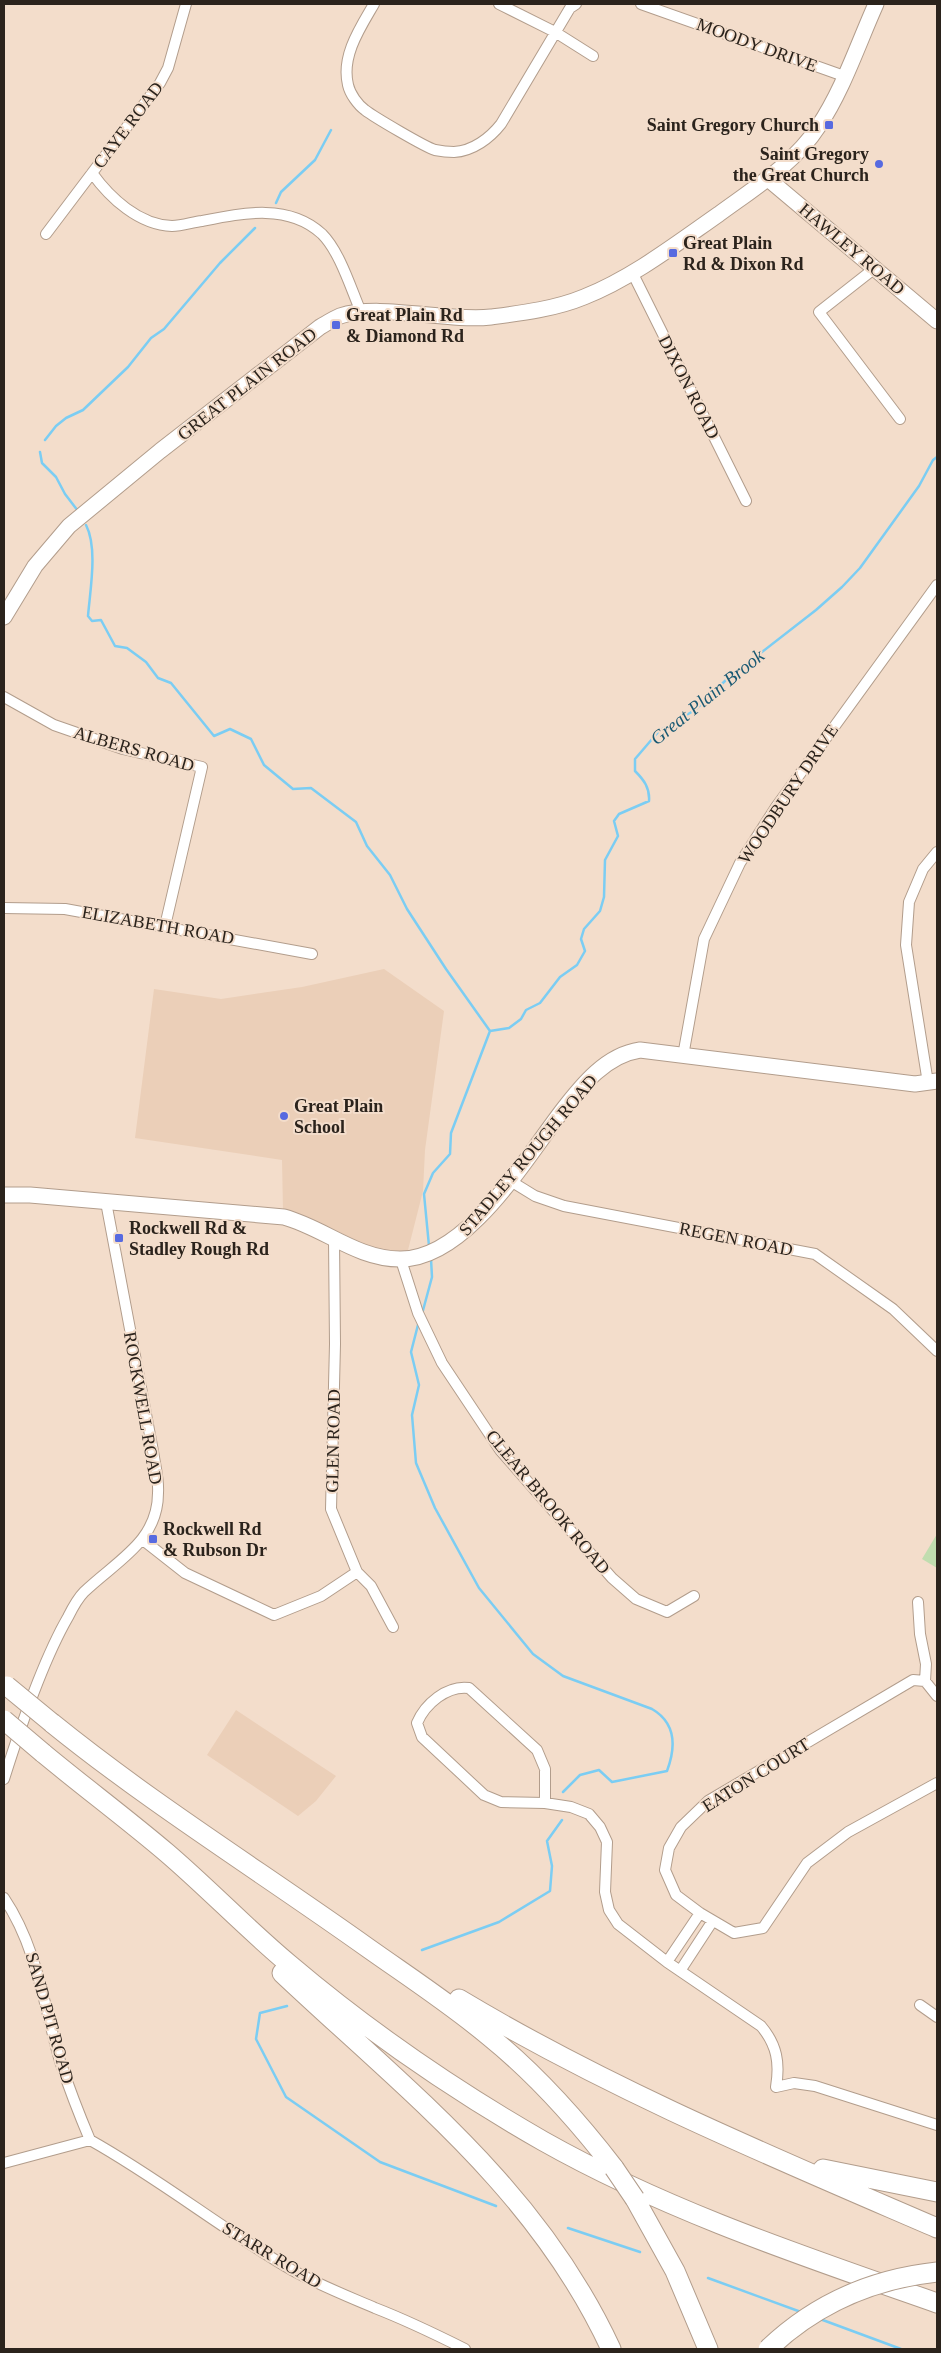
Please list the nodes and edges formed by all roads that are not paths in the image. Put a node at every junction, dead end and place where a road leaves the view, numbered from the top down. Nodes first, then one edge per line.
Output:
1 (186, 4) edge
2 (374, 4) edge
3 (499, 4) edge
4 (576, 4) edge
5 (641, 4) edge
6 (876, 4) edge
7 (555, 32) junction
8 (593, 56) dead end
9 (844, 76) junction
10 (92, 173) junction
11 (767, 178) junction
12 (46, 234) dead end
13 (875, 268) junction
14 (632, 272) junction
15 (361, 312) junction
16 (937, 320) edge
17 (900, 419) dead end
18 (746, 501) dead end
19 (937, 585) edge
20 (4, 617) edge
21 (4, 697) edge
22 (937, 852) edge
23 (4, 908) edge
24 (165, 926) junction
25 (312, 954) dead end
26 (683, 1056) junction
27 (933, 1082) edge
28 (509, 1180) junction
29 (4, 1195) edge
30 (106, 1202) junction
31 (334, 1239) junction
32 (401, 1260) junction
33 (937, 1351) edge
34 (143, 1540) junction
35 (357, 1572) junction
36 (694, 1596) dead end
37 (918, 1602) dead end
38 (394, 1627) dead end
39 (925, 1681) junction
40 (5, 1685) edge
41 (937, 1696) edge
42 (4, 1720) edge
43 (45, 1755) junction
44 (4, 1779) edge
45 (937, 1783) edge
46 (545, 1802) junction
47 (4, 1898) edge
48 (309, 1906) junction
49 (700, 1913) junction
50 (712, 1922) junction
51 (667, 1962) junction
52 (680, 1971) junction
53 (920, 2005) dead end
54 (937, 2017) edge
55 (672, 2111) junction
56 (937, 2125) edge
57 (90, 2140) junction
58 (4, 2163) edge
59 (937, 2192) edge
60 (937, 2228) edge
61 (937, 2272) edge
62 (937, 2303) edge
63 (465, 2349) edge
64 (611, 2349) edge
65 (708, 2349) edge
66 (768, 2349) edge

1 - 10 street, CAYE ROAD
2 - 7 street
3 - 7 street
4 - 7 street
5 - 9 street, MOODY DRIVE
6 - 9 street, GREAT PLAIN ROAD
7 - 8 street
9 - 11 street, GREAT PLAIN ROAD
10 - 12 street, CAYE ROAD
10 - 15 street
11 - 13 street, HAWLEY ROAD
11 - 14 street, GREAT PLAIN ROAD
13 - 16 street, HAWLEY ROAD
13 - 17 street
14 - 15 street, GREAT PLAIN ROAD
14 - 18 street, DIXON ROAD
15 - 20 street, GREAT PLAIN ROAD
19 - 26 street, WOODBURY DRIVE
21 - 24 street, ALBERS ROAD
22 - 27 street
23 - 24 street, ELIZABETH ROAD
24 - 25 street, ELIZABETH ROAD
26 - 27 street, STADLEY ROUGH ROAD
26 - 28 street, STADLEY ROUGH ROAD
28 - 32 street, STADLEY ROUGH ROAD
28 - 33 street, REGEN ROAD
29 - 30 street, STADLEY ROUGH ROAD
30 - 31 street, STADLEY ROUGH ROAD
30 - 34 street, ROCKWELL ROAD
31 - 32 street, STADLEY ROUGH ROAD
31 - 35 street, GLEN ROAD
32 - 36 street, CLEAR BROOK ROAD
34 - 35 street
34 - 44 street, ROCKWELL ROAD
35 - 38 street, GLEN ROAD
37 - 39 street
39 - 41 street
39 - 49 street, EATON COURT
40 - 48 highway, bridge
42 - 43 highway, bridge
43 - 62 highway
43 - 64 highway
45 - 50 street, EATON COURT
46 - 46 street
46 - 51 street
47 - 57 street, SAND PIT ROAD
48 - 55 highway
48 - 65 highway, bridge
49 - 50 street, EATON COURT
49 - 51 street
50 - 52 street
51 - 52 street
52 - 56 street
53 - 54 street
55 - 59 highway
55 - 60 highway
57 - 58 street
57 - 63 street, STARR ROAD
61 - 66 highway, bridge

